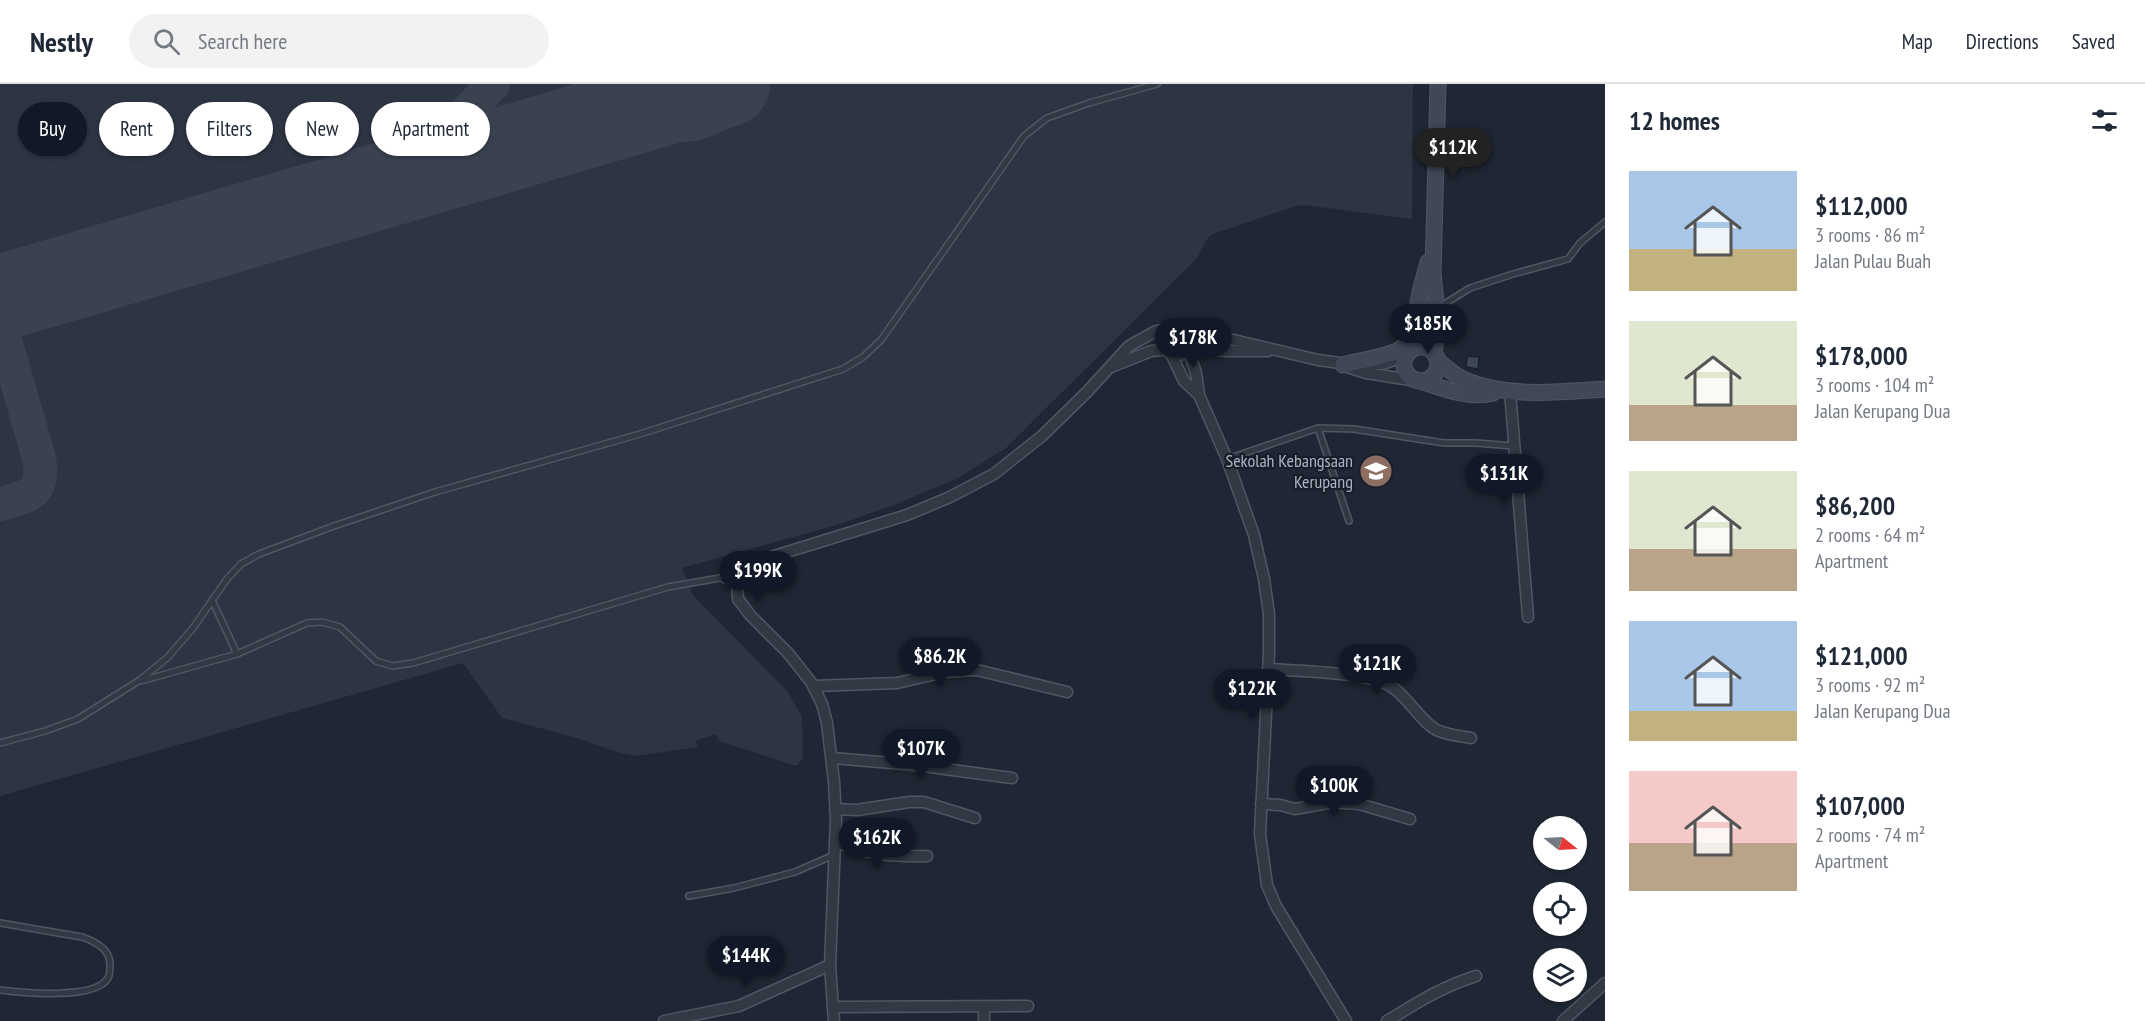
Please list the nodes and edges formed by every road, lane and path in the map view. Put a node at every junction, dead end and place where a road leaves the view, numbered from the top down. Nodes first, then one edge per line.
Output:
1 (1157, 84) edge
2 (1438, 84) edge
3 (1605, 222) edge
4 (1435, 233) junction
5 (1433, 273) junction
6 (1438, 315) junction
7 (1166, 329) junction
8 (1187, 329) junction
9 (1189, 349) junction
10 (1277, 350) junction
11 (1168, 352) junction
12 (1411, 352) junction
13 (1436, 356) junction
14 (1338, 363) junction
15 (1106, 369) junction
16 (1455, 375) junction
17 (1419, 381) junction
18 (1605, 390) edge
19 (1506, 391) junction
20 (1199, 395) junction
21 (1318, 428) junction
22 (1513, 446) junction
23 (1227, 459) junction
24 (1349, 521) dead end
25 (737, 586) junction
26 (212, 600) junction
27 (1527, 617) dead end
28 (237, 654) junction
29 (1268, 669) junction
30 (137, 682) junction
31 (814, 686) junction
32 (1066, 692) dead end
33 (1470, 738) dead end
34 (0, 743) edge
35 (832, 758) junction
36 (1012, 778) dead end
37 (1261, 804) junction
38 (835, 809) junction
39 (975, 818) dead end
40 (1410, 819) dead end
41 (835, 841) junction
42 (834, 855) junction
43 (927, 856) dead end
44 (689, 896) dead end
45 (0, 923) edge
46 (830, 965) junction
47 (1476, 976) dead end
48 (1605, 982) edge
49 (0, 990) edge
50 (1028, 1006) dead end
51 (833, 1007) junction
52 (984, 1007) junction
53 (664, 1021) edge
54 (834, 1021) edge
55 (984, 1021) edge
56 (1346, 1021) edge
57 (1387, 1021) edge
58 (1563, 1021) edge

1 - 26 lane
2 - 4 main road
3 - 6 lane
4 - 5 main road
4 - 14 main road
5 - 6 main road
5 - 12 main road
6 - 13 main road
6 - 16 main road
7 - 8 street
7 - 11 street
7 - 15 street
8 - 9 street
8 - 10 street
9 - 10 street
9 - 11 street
9 - 20 street
10 - 14 street
11 - 15 street
11 - 20 street
12 - 13 main road
12 - 14 street
12 - 17 main road
13 - 16 main road
13 - 17 main road
14 - 17 street
15 - 25 street
16 - 19 main road
17 - 19 main road
18 - 19 main road
19 - 22 street
20 - 23 street
21 - 22 lane
21 - 23 lane
21 - 24 lane
22 - 27 street
23 - 29 street
25 - 28 lane
25 - 31 street
26 - 28 lane
26 - 30 lane
28 - 30 lane
29 - 33 street
29 - 37 street
30 - 34 lane
31 - 32 street
31 - 35 street
35 - 36 street
35 - 38 street
37 - 40 street
37 - 56 street
38 - 39 street
38 - 41 street
41 - 42 street
41 - 43 street
42 - 44 lane
42 - 46 street
45 - 49 lane
46 - 51 street
46 - 53 street
47 - 57 street
48 - 58 street
50 - 52 street
51 - 52 street
51 - 54 street
52 - 55 street

